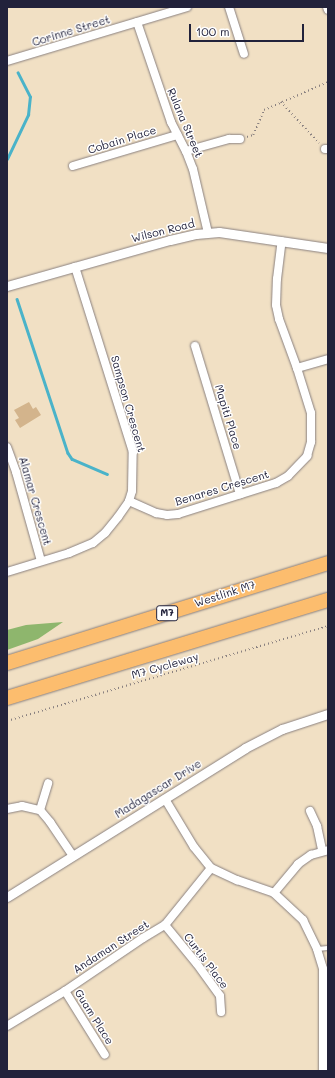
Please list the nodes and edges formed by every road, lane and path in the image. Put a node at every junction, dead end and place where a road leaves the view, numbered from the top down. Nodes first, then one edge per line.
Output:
1 (187, 7) edge
2 (229, 7) edge
3 (327, 7) edge
4 (328, 10) edge
5 (137, 22) junction
6 (244, 54) dead end
7 (7, 61) edge
8 (328, 82) edge
9 (281, 102) junction
10 (177, 135) junction
11 (240, 139) joint
12 (326, 149) edge
13 (186, 151) junction
14 (73, 166) dead end
15 (208, 233) junction
16 (282, 241) junction
17 (328, 248) edge
18 (75, 267) junction
19 (7, 286) edge
20 (195, 346) dead end
21 (328, 359) edge
22 (297, 368) junction
23 (7, 447) edge
24 (240, 494) junction
25 (129, 501) junction
26 (41, 561) junction
27 (328, 563) edge
28 (7, 572) edge
29 (328, 600) edge
30 (328, 626) edge
31 (7, 663) edge
32 (7, 698) edge
33 (328, 714) edge
34 (7, 721) edge
35 (48, 783) dead end
36 (165, 799) junction
37 (7, 809) edge
38 (40, 810) junction
39 (310, 811) dead end
40 (325, 850) edge
41 (73, 856) junction
42 (211, 868) junction
43 (274, 893) junction
44 (7, 898) edge
45 (165, 926) junction
46 (328, 948) edge
47 (317, 949) junction
48 (64, 991) junction
49 (326, 1009) edge
50 (221, 1012) dead end
51 (7, 1026) edge
52 (105, 1055) dead end
53 (323, 1071) edge

1 - 5 street, Corinne Street
2 - 6 street
3 - 4 street
5 - 7 street, Corinne Street
5 - 10 street, Rulana Street
8 - 9 path
9 - 11 path
9 - 12 path
10 - 13 street, Rulana Street
10 - 14 street, Cobain Place
11 - 13 street
13 - 15 street, Rulana Street
15 - 16 street, Wilson Road
15 - 18 street, Wilson Road
16 - 17 street, Wilson Road
16 - 22 street, Benares Crescent
18 - 19 street, Wilson Road
18 - 25 street, Sampson Crescent
20 - 24 street, Mapiti Place
21 - 22 street
22 - 24 street, Benares Crescent
23 - 26 street, Alamar Crescent
24 - 25 street, Benares Crescent
25 - 26 street, Sampson Crescent
26 - 28 street, Sampson Crescent
27 - 31 highway, Westlink M7 / M7
29 - 32 highway
30 - 34 path, M7 Cycleway
33 - 36 street, Madagascar Drive
35 - 38 street
36 - 41 street, Madagascar Drive
36 - 42 street
37 - 38 street
38 - 41 street
39 - 40 street
40 - 43 street
41 - 44 street, Madagascar Drive
42 - 43 street
42 - 45 street, Andaman Street
43 - 47 street
45 - 48 street, Andaman Street
45 - 50 street, Curtis Place
46 - 47 lane
47 - 49 street
48 - 51 street, Andaman Street
48 - 52 street, Guam Place
49 - 53 street

